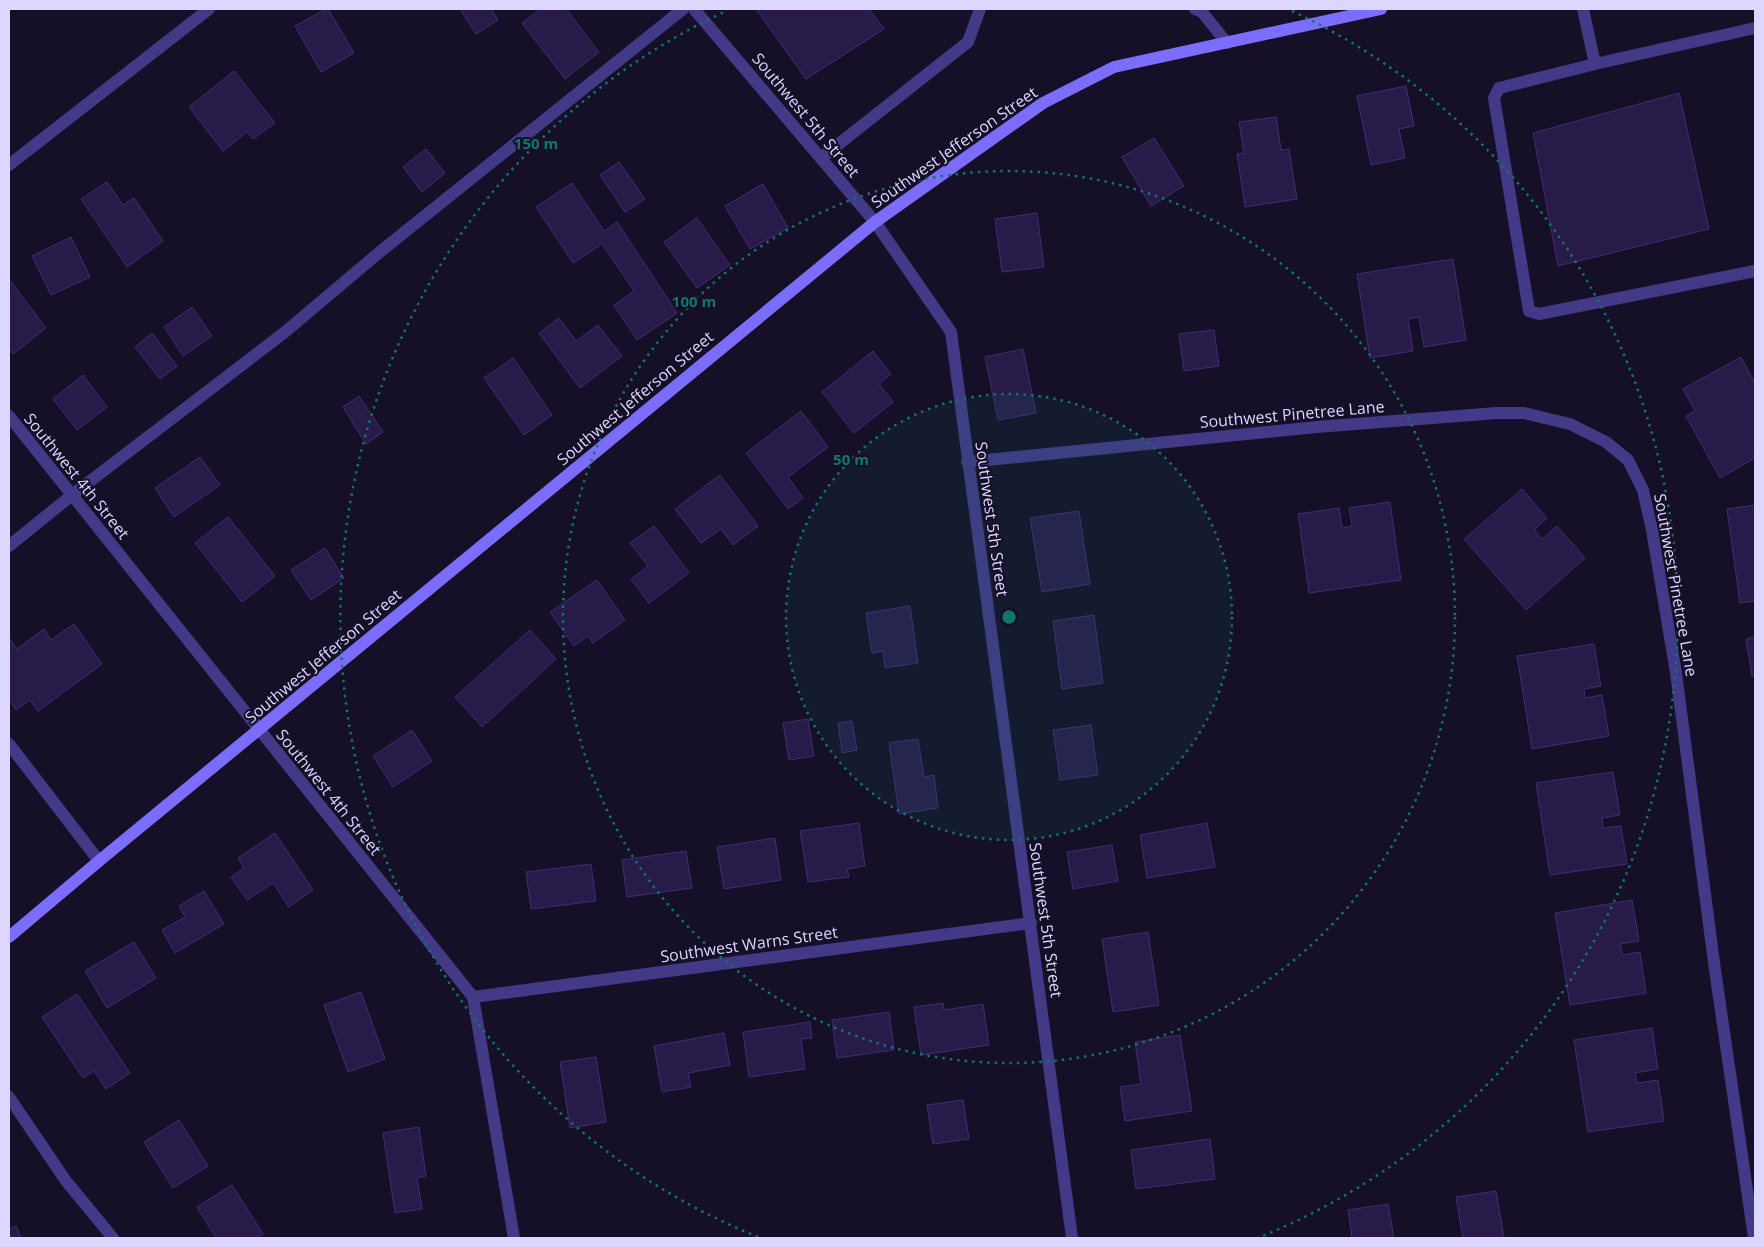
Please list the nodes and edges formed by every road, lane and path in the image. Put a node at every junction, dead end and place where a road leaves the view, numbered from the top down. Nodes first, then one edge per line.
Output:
1 (209, 9) edge
2 (683, 9) edge
3 (694, 9) edge
4 (980, 9) edge
5 (1195, 9) edge
6 (1381, 9) edge
7 (1583, 9) edge
8 (1755, 28) edge
9 (1227, 43) junction
10 (1595, 64) junction
11 (821, 158) junction
12 (9, 165) edge
13 (875, 222) junction
14 (1755, 271) edge
15 (9, 416) edge
16 (968, 462) junction
17 (72, 495) junction
18 (9, 546) edge
19 (259, 730) junction
20 (9, 744) edge
21 (99, 861) junction
22 (1031, 923) junction
23 (9, 937) edge
24 (473, 997) junction
25 (9, 1097) edge
26 (109, 1236) edge
27 (514, 1238) edge
28 (1072, 1238) edge
29 (1754, 1238) edge

1 - 12 street
2 - 17 street
3 - 11 street, Southwest 5th Street
4 - 11 street
5 - 9 street
6 - 9 main road, Southwest Jefferson Street
7 - 10 street
8 - 10 street
9 - 13 main road, Southwest Jefferson Street
10 - 14 street
11 - 13 street, Southwest 5th Street
13 - 16 street, Southwest 5th Street
13 - 19 main road, Southwest Jefferson Street
15 - 17 street, Southwest 4th Street
16 - 22 street, Southwest 5th Street
16 - 29 street, Southwest Pinetree Lane
17 - 18 street
17 - 19 street, Southwest 4th Street
19 - 21 main road, Southwest Jefferson Street
19 - 24 street, Southwest 4th Street
20 - 21 street
21 - 23 main road, Southwest Jefferson Street
22 - 24 street, Southwest Warns Street
22 - 28 street, Southwest 5th Street
24 - 27 street, Southwest 4th Street
25 - 26 street

